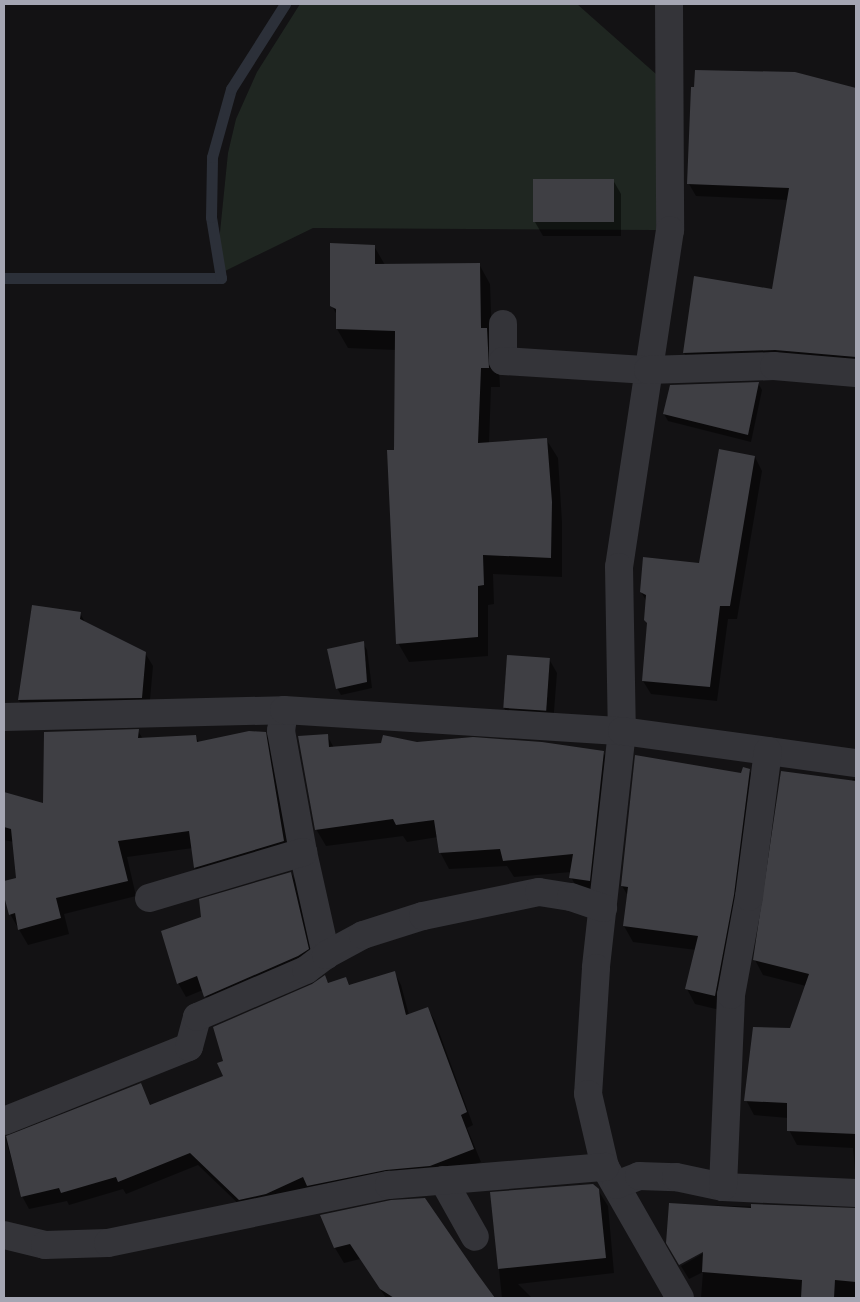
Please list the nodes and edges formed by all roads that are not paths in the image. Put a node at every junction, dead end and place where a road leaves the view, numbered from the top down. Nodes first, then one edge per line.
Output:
1 (669, 4) edge
2 (503, 324) dead end
3 (648, 370) junction
4 (856, 373) edge
5 (284, 710) junction
6 (4, 717) edge
7 (622, 731) junction
8 (768, 751) junction
9 (856, 763) edge
10 (302, 852) junction
11 (149, 898) dead end
12 (603, 908) junction
13 (326, 955) junction
14 (4, 1121) edge
15 (611, 1176) junction
16 (443, 1180) junction
17 (723, 1186) junction
18 (856, 1193) edge
19 (4, 1235) edge
20 (475, 1237) dead end
21 (680, 1298) edge

1 - 3 street
2 - 3 street
3 - 4 street
3 - 7 street
5 - 6 street
5 - 7 street
5 - 10 street
7 - 8 street
7 - 12 street
8 - 9 street
8 - 17 street
10 - 11 street
10 - 13 street
12 - 13 street
12 - 15 street
13 - 14 street
15 - 16 street
15 - 17 street
15 - 21 street
16 - 19 street
16 - 20 street
17 - 18 street

